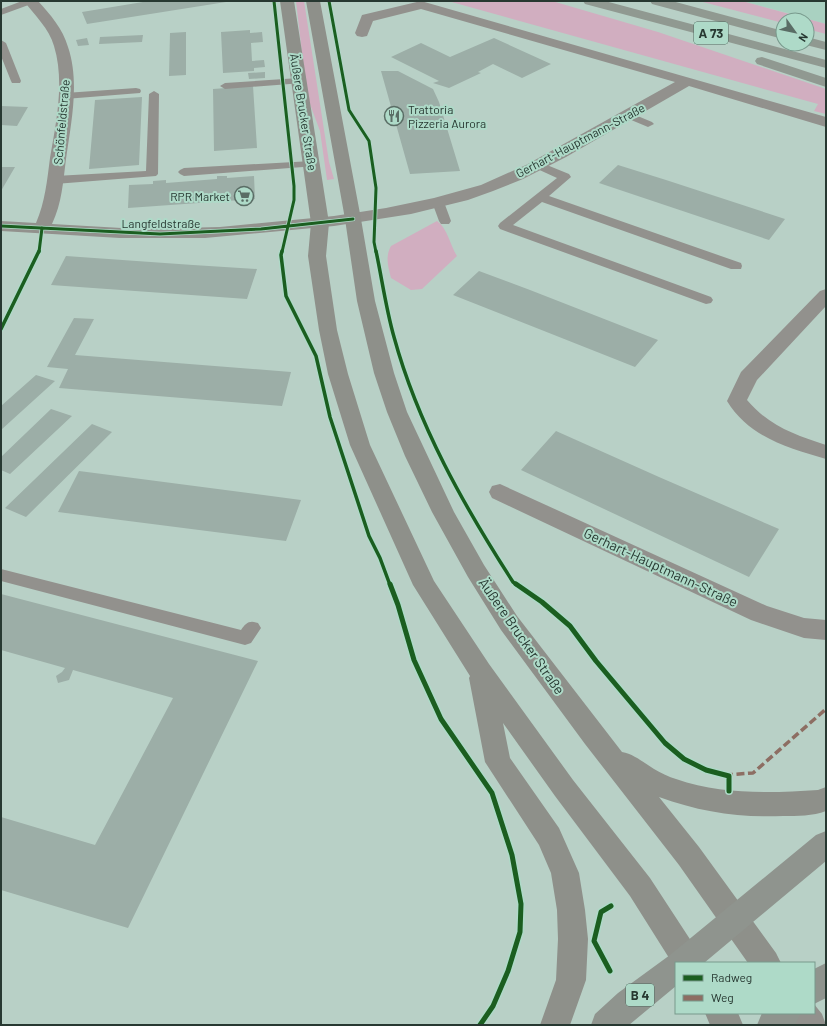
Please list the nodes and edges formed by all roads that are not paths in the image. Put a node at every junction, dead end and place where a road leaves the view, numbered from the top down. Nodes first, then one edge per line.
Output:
1 (31, 1) edge
2 (287, 1) edge
3 (313, 1) edge
4 (657, 1) edge
5 (592, 2) edge
6 (1, 12) edge
7 (362, 33) dead end
8 (775, 33) edge
9 (1, 43) edge
10 (815, 43) edge
11 (826, 46) edge
12 (826, 64) edge
13 (16, 81) dead end
14 (299, 81) junction
15 (687, 81) junction
16 (826, 83) edge
17 (225, 86) dead end
18 (136, 91) dead end
19 (154, 94) dead end
20 (65, 96) junction
21 (628, 115) junction
22 (826, 122) edge
23 (648, 124) dead end
24 (312, 164) junction
25 (537, 165) junction
26 (184, 172) dead end
27 (55, 180) junction
28 (540, 197) junction
29 (438, 202) junction
30 (352, 219) junction
31 (445, 221) dead end
32 (320, 223) junction
33 (1, 226) edge
34 (42, 228) junction
35 (736, 266) dead end
36 (826, 295) edge
37 (706, 300) dead end
38 (826, 452) edge
39 (500, 492) dead end
40 (1, 575) edge
41 (252, 628) dead end
42 (826, 630) edge
43 (480, 671) junction
44 (606, 751) junction
45 (826, 799) edge
46 (826, 844) edge
47 (735, 919) junction
48 (682, 962) edge
49 (684, 962) edge
50 (765, 962) edge
51 (675, 969) edge
52 (826, 978) edge
53 (815, 988) edge
54 (721, 1014) edge
55 (785, 1014) edge
56 (803, 1014) edge
57 (555, 1025) edge
58 (606, 1025) edge
59 (728, 1025) edge
60 (772, 1025) edge
61 (811, 1025) edge

1 - 6 lane
1 - 20 street, Schönfeldstraße
2 - 14 main road, Äußere Brucker Straße
3 - 30 main road, Äußere Brucker Straße
4 - 8 highway, A 73
5 - 12 highway, A 73
5 - 16 highway
7 - 15 street
9 - 13 lane
10 - 11 highway
14 - 17 lane
14 - 24 main road, Äußere Brucker Straße
15 - 21 street, Gerhart-Hauptmann-Straße
15 - 22 street
18 - 20 lane
19 - 27 lane, Schönfeldstraße
20 - 27 street, Schönfeldstraße
21 - 23 lane
21 - 25 street, Gerhart-Hauptmann-Straße
24 - 26 lane
24 - 32 main road, Äußere Brucker Straße
25 - 28 lane
25 - 29 street, Gerhart-Hauptmann-Straße
27 - 34 street, Schönfeldstraße
28 - 35 lane
28 - 37 lane
29 - 30 street, Gerhart-Hauptmann-Straße
29 - 31 lane
30 - 32 street
30 - 44 main road, Äußere Brucker Straße
32 - 34 street, Langfeldstraße
32 - 43 main road, Äußere Brucker Straße
33 - 34 street, Langfeldstraße
36 - 38 street
39 - 42 street, Gerhart-Hauptmann-Straße
40 - 41 lane
43 - 48 main road, Äußere Brucker Straße
43 - 57 main road
44 - 45 main road
44 - 47 main road, Äußere Brucker Straße
46 - 47 main road, B 4
47 - 49 main road, B 4
47 - 50 main road, Äußere Brucker Straße
51 - 58 main road, B 4
52 - 53 main road
54 - 59 main road
55 - 60 main road
56 - 61 street

